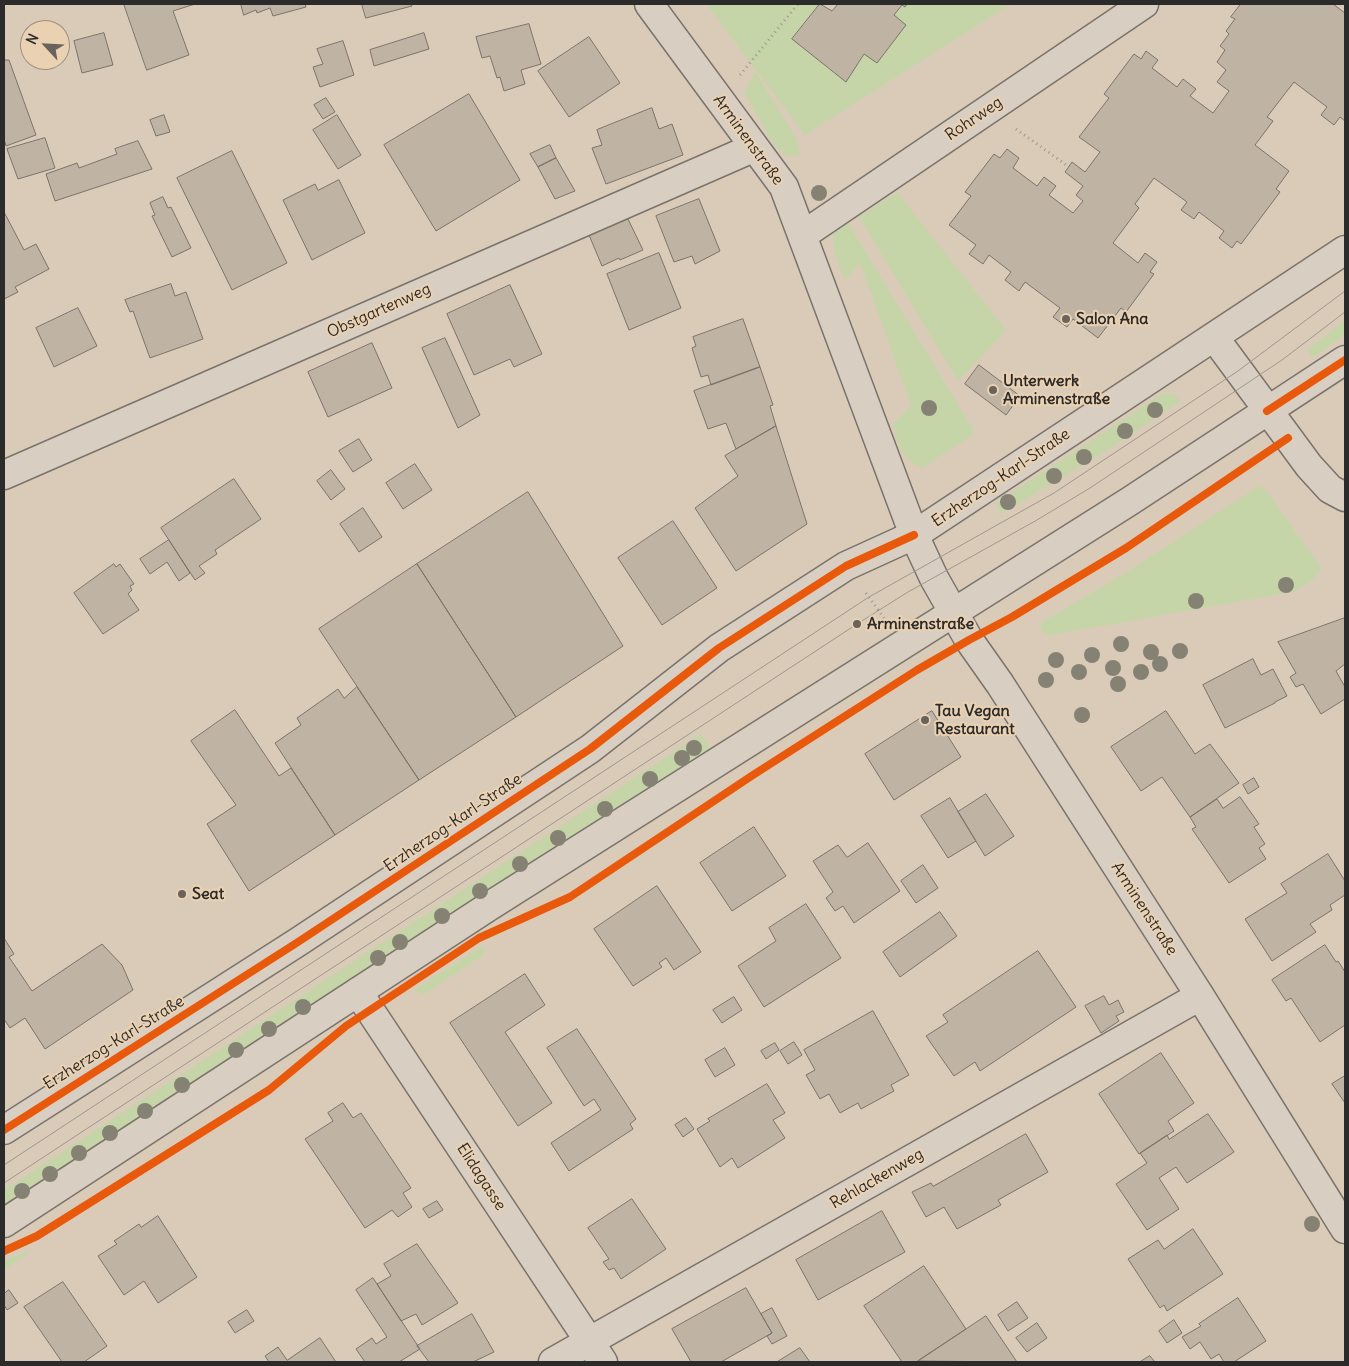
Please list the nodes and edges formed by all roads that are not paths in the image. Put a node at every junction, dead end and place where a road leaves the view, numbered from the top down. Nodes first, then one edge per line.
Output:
1 (649, 4) edge
2 (1144, 4) edge
3 (753, 148) junction
4 (803, 235) junction
5 (1345, 250) edge
6 (1214, 337) junction
7 (1345, 360) edge
8 (1267, 411) junction
9 (4, 475) edge
10 (1345, 497) edge
11 (914, 535) junction
12 (954, 612) junction
13 (358, 992) junction
14 (1200, 996) junction
15 (4, 1130) edge
16 (4, 1223) edge
17 (1345, 1229) edge
18 (597, 1352) edge
19 (553, 1362) edge

1 - 3 street, Arminenstraße
2 - 4 street, Rohrweg
3 - 4 street, Arminenstraße
3 - 9 street, Obstgartenweg
4 - 11 street, Arminenstraße
5 - 6 street, Erzherzog-Karl-Straße
6 - 8 street
6 - 11 street, Erzherzog-Karl-Straße
7 - 8 street
8 - 10 street
8 - 12 street
11 - 12 street, Arminenstraße
11 - 15 street, Erzherzog-Karl-Straße
12 - 13 street
12 - 14 street, Arminenstraße
13 - 16 street
13 - 18 street, Elidagasse
14 - 17 street, Arminenstraße
14 - 18 street, Rehlackenweg
18 - 19 street, Rehlackenweg

